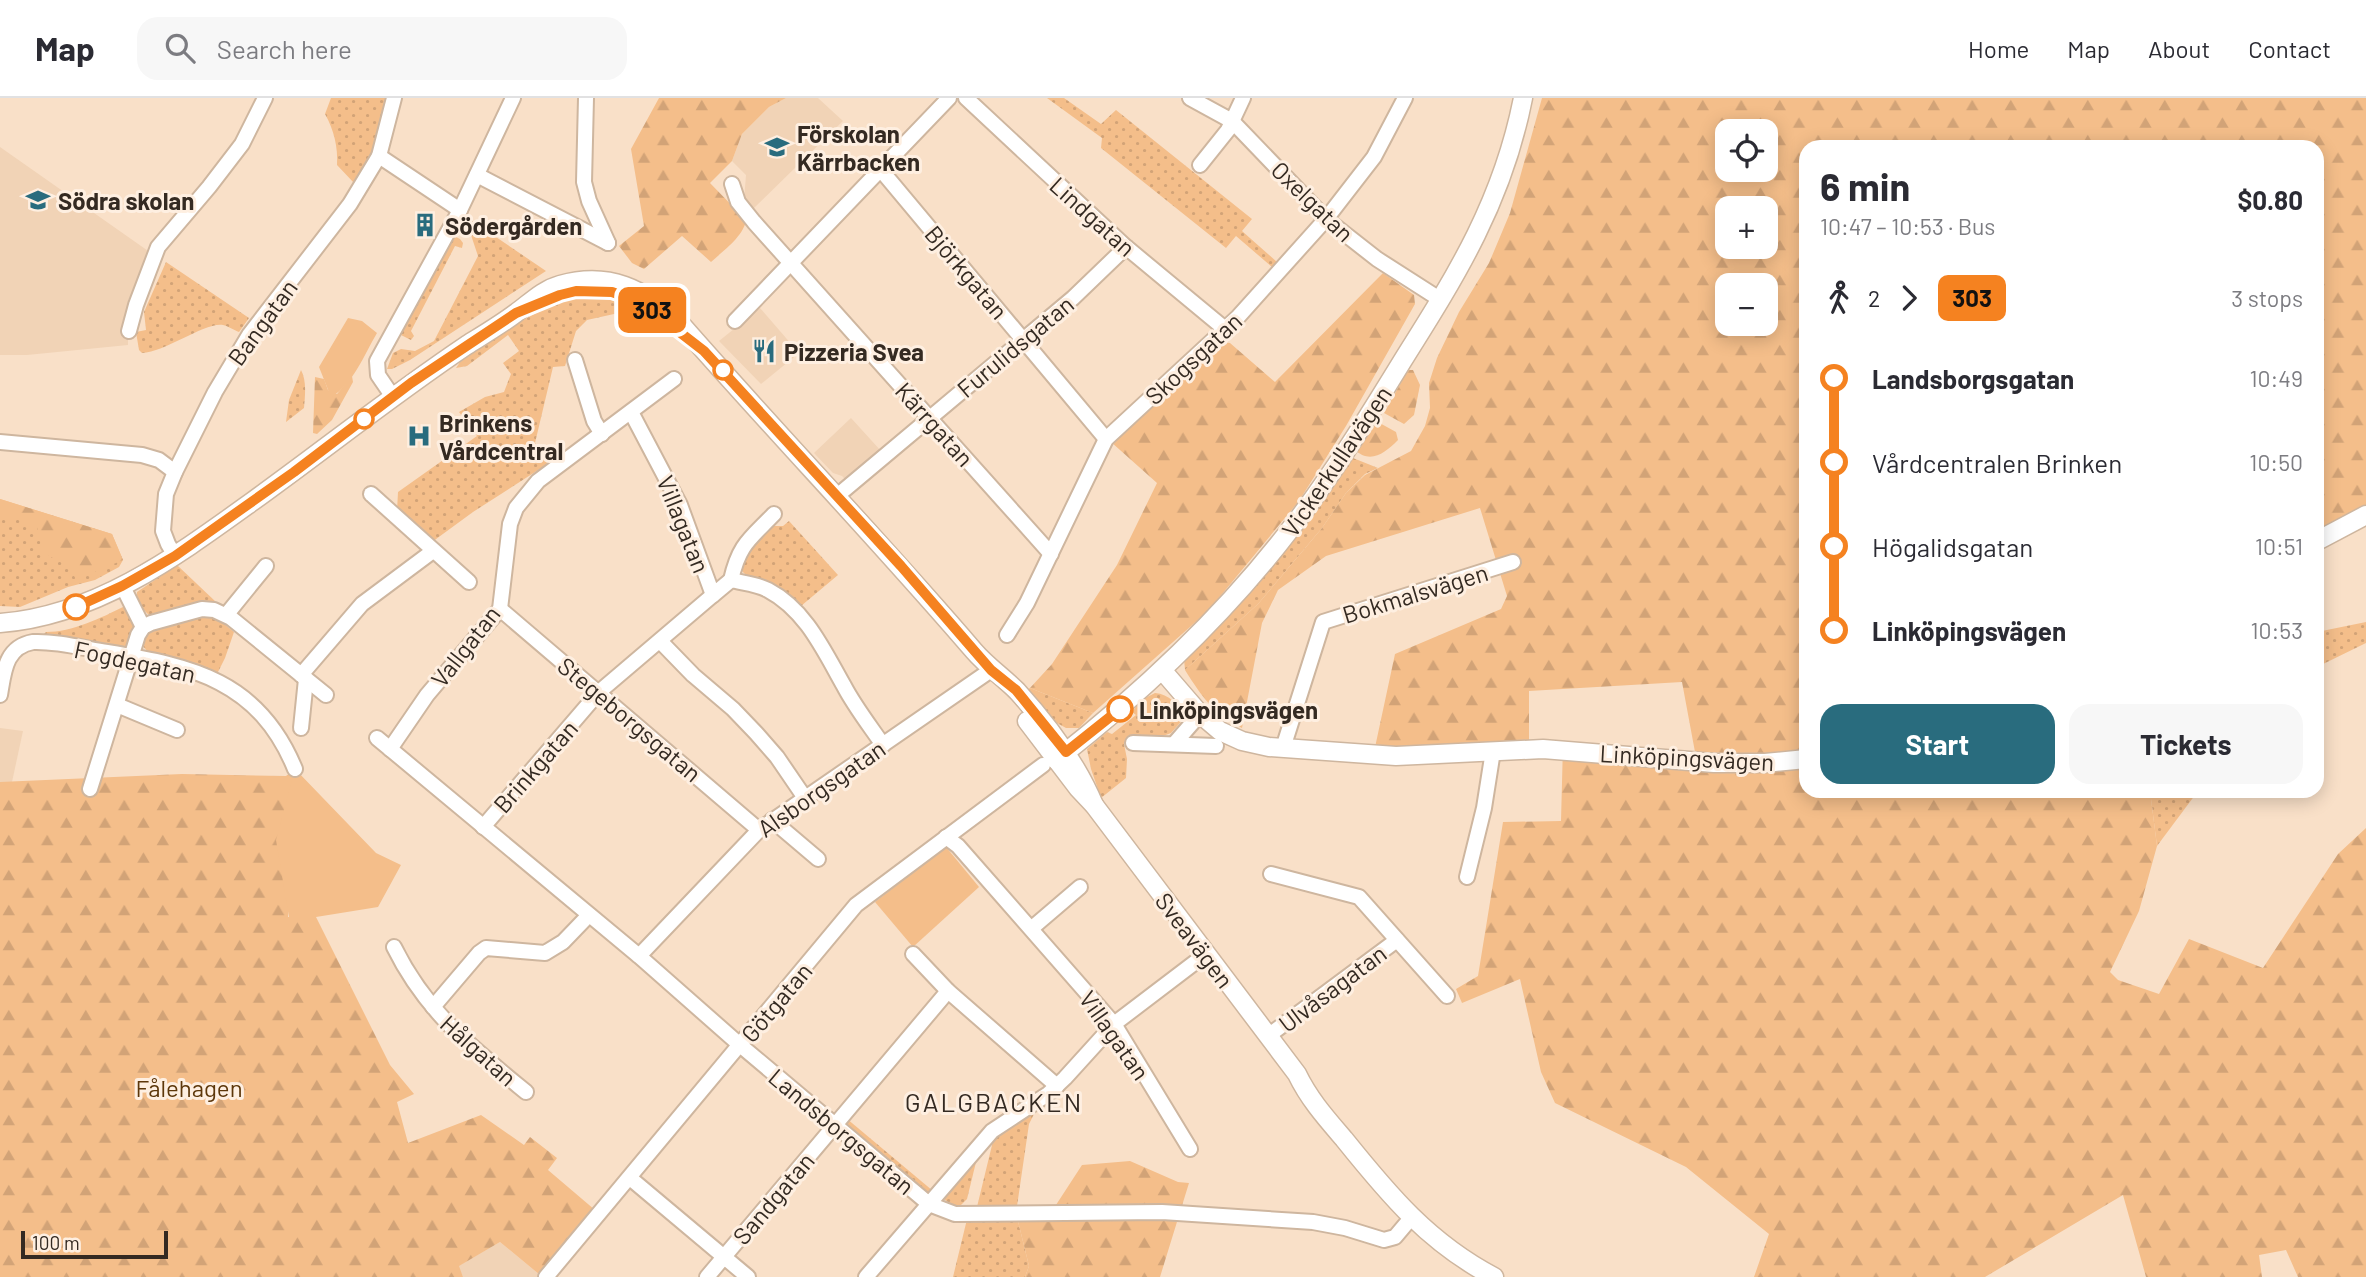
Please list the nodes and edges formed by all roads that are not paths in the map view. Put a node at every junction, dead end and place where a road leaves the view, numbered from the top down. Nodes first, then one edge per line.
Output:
1 (265, 98) edge
2 (394, 98) edge
3 (513, 98) edge
4 (586, 98) edge
5 (949, 98) edge
6 (966, 98) edge
7 (1190, 98) edge
8 (1243, 98) edge
9 (1405, 98) edge
10 (1523, 98) edge
11 (1232, 121) junction
12 (379, 156) junction
13 (1200, 165) dead end
14 (881, 170) junction
15 (477, 175) junction
16 (732, 184) dead end
17 (460, 210) junction
18 (1326, 219) junction
19 (1126, 247) junction
20 (792, 263) junction
21 (1441, 300) junction
22 (735, 321) dead end
23 (1225, 329) junction
24 (128, 331) dead end
25 (1023, 340) junction
26 (575, 359) dead end
27 (674, 379) dead end
28 (394, 397) junction
29 (631, 412) junction
30 (930, 418) junction
31 (602, 434) junction
32 (1106, 439) junction
33 (0, 442) edge
34 (175, 472) junction
35 (372, 494) dead end
36 (837, 496) junction
37 (774, 514) dead end
38 (2366, 515) edge
39 (2324, 537) edge
40 (433, 551) junction
41 (1051, 554) junction
42 (175, 556) junction
43 (1513, 562) dead end
44 (266, 566) dead end
45 (731, 580) junction
46 (469, 582) dead end
47 (122, 586) junction
48 (713, 595) junction
49 (500, 609) junction
50 (227, 614) junction
51 (0, 623) edge
52 (143, 627) junction
53 (1007, 635) dead end
54 (660, 641) junction
55 (132, 656) junction
56 (991, 670) junction
57 (1162, 670) junction
58 (304, 677) junction
59 (599, 692) junction
60 (0, 695) edge
61 (326, 695) dead end
62 (117, 705) junction
63 (1200, 714) junction
64 (301, 728) dead end
65 (177, 730) dead end
66 (377, 738) dead end
67 (1133, 743) dead end
68 (1174, 744) junction
69 (883, 745) junction
70 (1216, 746) dead end
71 (1283, 748) junction
72 (390, 749) junction
73 (1493, 751) junction
74 (1055, 759) junction
75 (1799, 760) edge
76 (295, 769) dead end
77 (90, 789) dead end
78 (805, 798) junction
79 (772, 820) junction
80 (483, 827) junction
81 (759, 830) junction
82 (946, 837) junction
83 (818, 859) dead end
84 (1271, 874) dead end
85 (1467, 877) dead end
86 (1080, 887) dead end
87 (589, 915) junction
88 (1032, 928) junction
89 (1397, 940) junction
90 (394, 947) dead end
91 (913, 954) dead end
92 (1206, 954) junction
93 (639, 957) junction
94 (948, 991) junction
95 (1447, 996) dead end
96 (433, 1007) junction
97 (1114, 1024) junction
98 (1268, 1036) junction
99 (740, 1045) junction
100 (1057, 1086) junction
101 (526, 1092) dead end
102 (835, 1125) junction
103 (1190, 1149) dead end
104 (630, 1178) junction
105 (929, 1204) junction
106 (1411, 1218) junction
107 (724, 1257) junction
108 (546, 1277) edge
109 (707, 1277) edge
110 (748, 1277) edge
111 (866, 1277) edge
112 (1494, 1277) edge

1 - 24 street
2 - 12 street, Bangatan
3 - 15 street
4 - 15 street
5 - 14 street
6 - 19 street, Lindgatan
7 - 11 street, Oxelgatan
8 - 11 street
9 - 18 street, Skogsgatan
10 - 21 main road, Vickerkullavägen
11 - 13 street
11 - 18 street, Oxelgatan
12 - 17 street
12 - 34 street, Bangatan
14 - 20 street
14 - 25 street, Björkgatan
15 - 17 street
16 - 20 street, Kärrgatan
17 - 28 street
18 - 21 street, Oxelgatan
18 - 23 street, Skogsgatan
19 - 23 street, Lindgatan
19 - 25 street, Furulidsgatan
20 - 22 street
20 - 30 street, Kärrgatan
21 - 57 main road, Vickerkullavägen
23 - 32 street, Skogsgatan
25 - 30 street, Furulidsgatan
25 - 32 street, Björkgatan
26 - 31 street
27 - 29 street
28 - 36 main road, Sveavägen
28 - 42 main road, Sveavägen
29 - 31 street
29 - 48 street, Villagatan
30 - 36 street, Furulidsgatan
30 - 41 street, Kärrgatan
31 - 49 street, Vallgatan
32 - 41 street, Skogsgatan
33 - 34 street
34 - 42 street, Bangatan
35 - 40 street
36 - 56 main road, Sveavägen
37 - 45 street
38 - 39 main road
40 - 46 street
40 - 58 street
41 - 53 street, Skogsgatan
42 - 47 main road, Sveavägen
43 - 71 street, Bokmalsvägen
44 - 50 street
45 - 48 street, Villagatan
45 - 69 street, Villagatan
47 - 51 main road, Sveavägen
47 - 52 street
48 - 54 street, Brinkgatan
49 - 59 street, Stegeborgsgatan
49 - 72 street, Vallgatan
50 - 52 street
50 - 58 street
52 - 55 street
54 - 59 street, Brinkgatan
54 - 78 street
55 - 60 street, Fogdegatan
55 - 62 street
55 - 76 street, Fogdegatan
56 - 69 street, Alsborgsgatan
56 - 74 main road, Sveavägen
57 - 63 main road, Linköpingsvägen
57 - 74 main road, Vickerkullavägen
58 - 61 street
58 - 64 street
59 - 80 street, Brinkgatan
59 - 81 street, Stegeborgsgatan
62 - 65 street
62 - 77 street
63 - 68 street
63 - 71 main road, Linköpingsvägen
66 - 72 street, Landsborgsgatan
67 - 68 street
68 - 70 street
69 - 78 street, Alsborgsgatan
71 - 73 main road, Linköpingsvägen
72 - 80 street, Landsborgsgatan
73 - 75 main road, Linköpingsvägen
73 - 85 street
74 - 82 street, Götgatan
74 - 92 main road, Sveavägen
78 - 79 street, Alsborgsgatan
79 - 81 street, Alsborgsgatan
79 - 83 street
80 - 87 street, Landsborgsgatan
81 - 93 street, Alsborgsgatan
82 - 88 street, Villagatan
82 - 99 street, Götgatan
84 - 89 street
86 - 88 street
87 - 93 street, Landsborgsgatan
87 - 96 street, Hålgatan
88 - 97 street, Villagatan
89 - 95 street
89 - 98 street, Ulvåsagatan
90 - 96 street, Hålgatan
91 - 94 street
92 - 97 street
92 - 98 main road, Sveavägen
93 - 99 street, Landsborgsgatan
94 - 100 street
94 - 102 street, Sandgatan
96 - 101 street, Hålgatan
97 - 100 street
97 - 103 street, Villagatan
98 - 106 main road, Sveavägen
99 - 102 street, Landsborgsgatan
99 - 104 street, Götgatan
100 - 105 street
102 - 105 street, Landsborgsgatan
102 - 107 street, Sandgatan
104 - 107 street
104 - 108 street, Götgatan
105 - 106 street, Landsborgsgatan
105 - 111 street
106 - 112 main road, Sveavägen
107 - 109 street, Sandgatan
107 - 110 street

